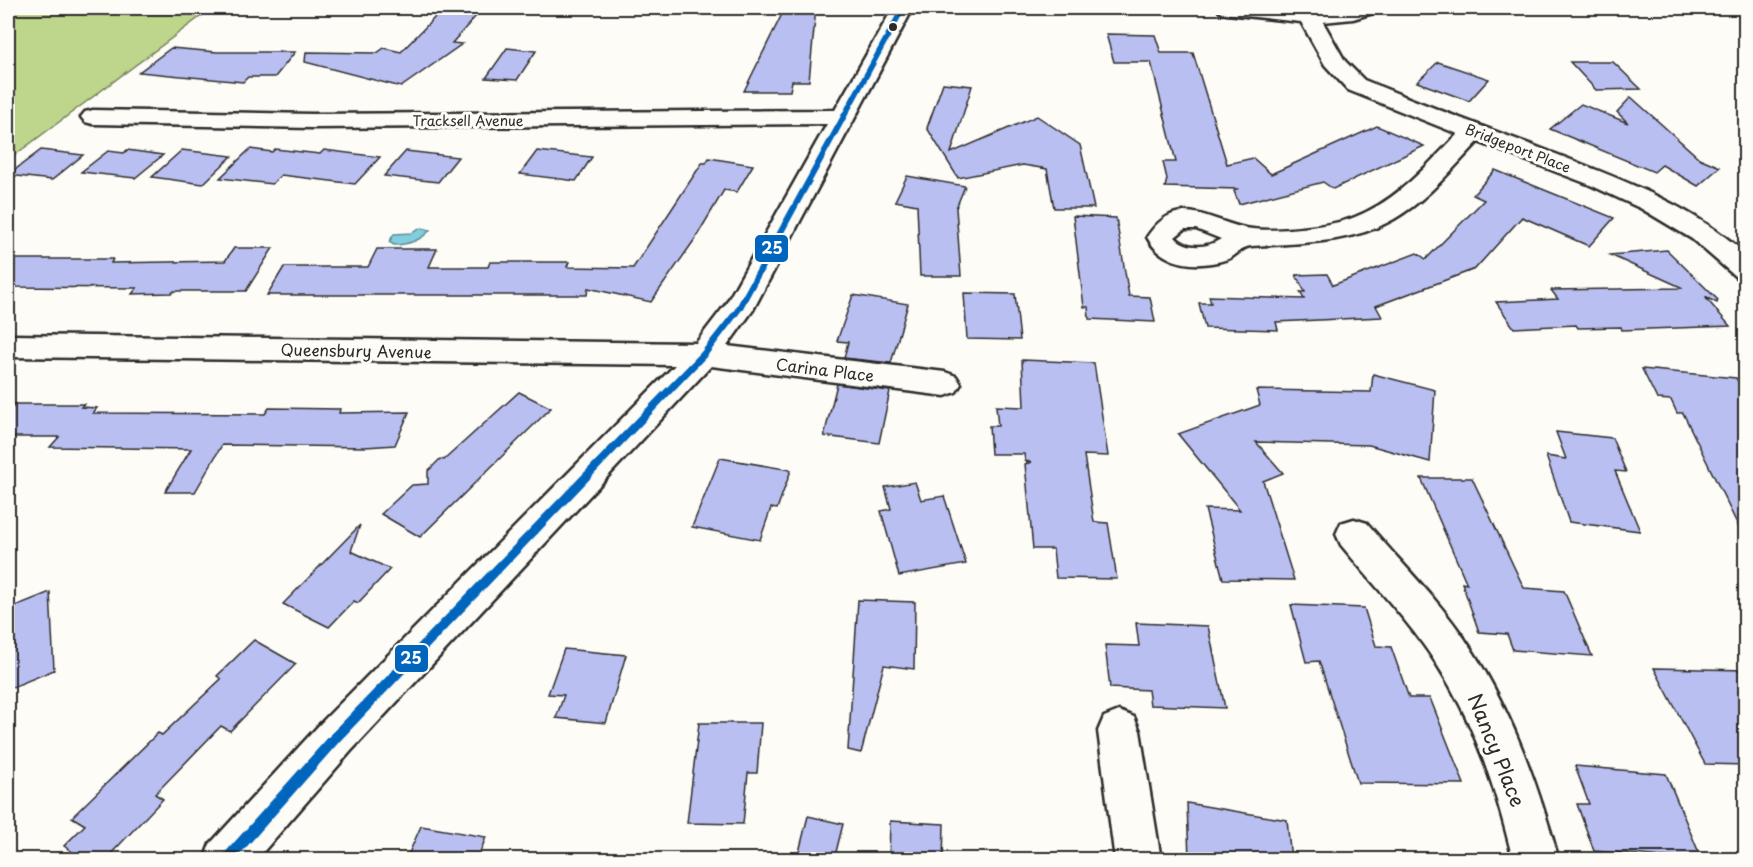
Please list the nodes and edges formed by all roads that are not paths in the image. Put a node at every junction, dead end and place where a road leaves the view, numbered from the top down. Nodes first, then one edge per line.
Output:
1 (903, 8) edge
2 (1227, 8) edge
3 (1369, 8) edge
4 (1308, 15) junction
5 (93, 117) dead end
6 (844, 117) junction
7 (1475, 131) junction
8 (1242, 236) dead end
9 (1746, 270) edge
10 (8, 346) edge
11 (704, 354) junction
12 (945, 384) dead end
13 (1354, 534) dead end
14 (1119, 730) dead end
15 (226, 860) edge
16 (1138, 860) edge
17 (1536, 860) edge

1 - 6 street
2 - 4 street
3 - 4 street
4 - 7 street, Bridgeport Place
5 - 6 street, Tracksell Avenue
6 - 11 street
7 - 8 street
7 - 9 street, Bridgeport Place
10 - 11 street, Queensbury Avenue
11 - 12 street, Carina Place
11 - 15 street
13 - 17 street, Nancy Place
14 - 16 street

